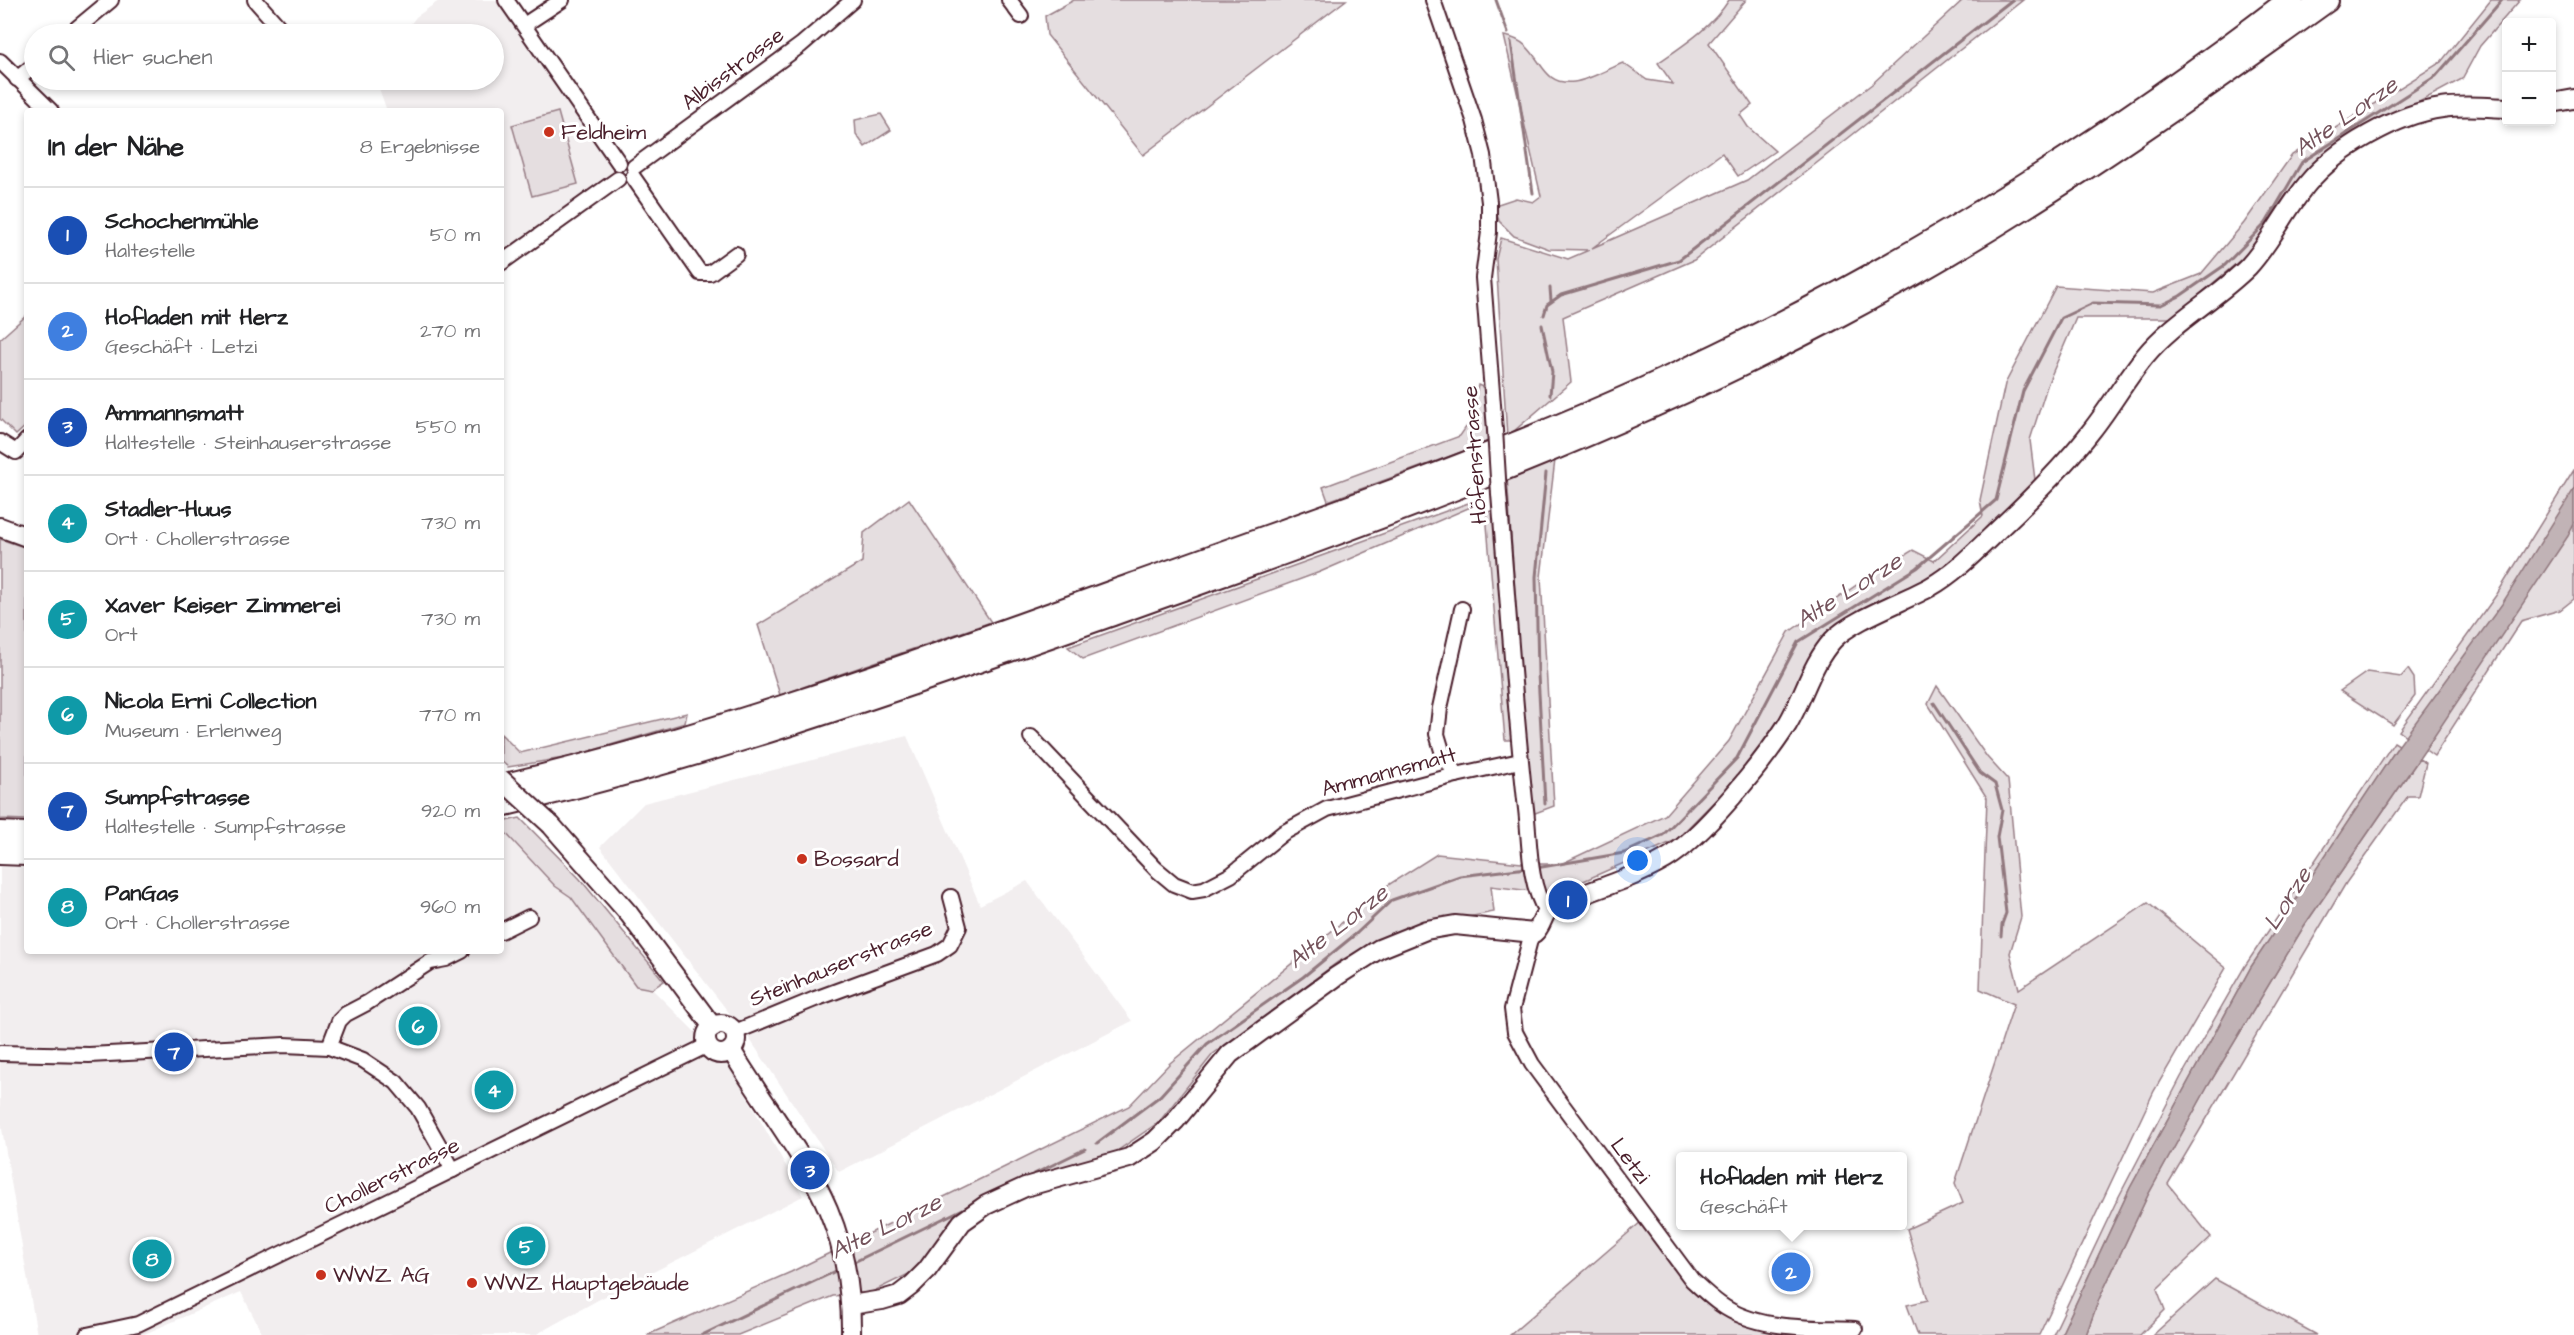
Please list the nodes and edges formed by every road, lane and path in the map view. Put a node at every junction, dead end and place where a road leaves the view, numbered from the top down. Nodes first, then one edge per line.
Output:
1 (255, 0) edge
2 (506, 0) edge
3 (562, 0) edge
4 (853, 0) edge
5 (1009, 0) edge
6 (1433, 0) edge
7 (2291, 0) edge
8 (2319, 0) edge
9 (2326, 0) edge
10 (104, 2) edge
11 (1022, 16) dead end
12 (81, 24) edge
13 (276, 24) edge
14 (524, 25) junction
15 (0, 61) edge
16 (2234, 65) junction
17 (24, 73) edge
18 (17, 79) junction
19 (24, 86) edge
20 (29, 90) edge
21 (2574, 99) edge
22 (2556, 102) edge
23 (48, 108) edge
24 (2502, 108) edge
25 (619, 163) junction
26 (633, 172) junction
27 (618, 178) junction
28 (736, 254) dead end
29 (504, 261) edge
30 (0, 442) edge
31 (24, 444) edge
32 (0, 527) edge
33 (24, 536) edge
34 (1462, 609) dead end
35 (1031, 737) dead end
36 (1520, 761) junction
37 (1456, 775) junction
38 (504, 782) edge
39 (504, 785) edge
40 (504, 803) edge
41 (0, 834) edge
42 (24, 835) edge
43 (0, 852) edge
44 (24, 853) edge
45 (951, 897) dead end
46 (1546, 911) junction
47 (529, 916) dead end
48 (504, 929) edge
49 (1529, 935) junction
50 (456, 954) edge
51 (713, 1027) junction
52 (733, 1041) junction
53 (708, 1045) junction
54 (329, 1047) junction
55 (0, 1053) edge
56 (453, 1170) junction
57 (850, 1298) junction
58 (1855, 1329) dead end
59 (90, 1335) edge
60 (851, 1335) edge

1 - 13 street
2 - 14 street
3 - 14 street
4 - 26 street, Albisstrasse
5 - 11 street
6 - 36 street, Höfenstrasse, bridge
7 - 39 highway
8 - 16 highway
9 - 16 highway
10 - 12 street
14 - 25 street
15 - 18 street
16 - 40 highway
17 - 18 street
18 - 19 street
20 - 23 street
21 - 22 street
24 - 46 street
25 - 26 street
25 - 27 street
26 - 27 street
26 - 28 street
27 - 29 street
30 - 31 street
32 - 33 street
34 - 37 street
35 - 37 street, Ammannsmatt
36 - 37 street, Ammannsmatt
36 - 46 street, Höfenstrasse
38 - 51 street, bridge
41 - 42 highway
43 - 44 highway
45 - 52 street, Steinhauserstrasse
46 - 49 street
47 - 48 street
49 - 57 street
49 - 58 street, Letzi
50 - 54 street
51 - 52 street, Steinhauserstrasse
51 - 53 street
52 - 53 street
52 - 57 street
53 - 56 street, Chollerstrasse
54 - 55 street
54 - 56 street
56 - 59 street, Chollerstrasse
57 - 60 street

